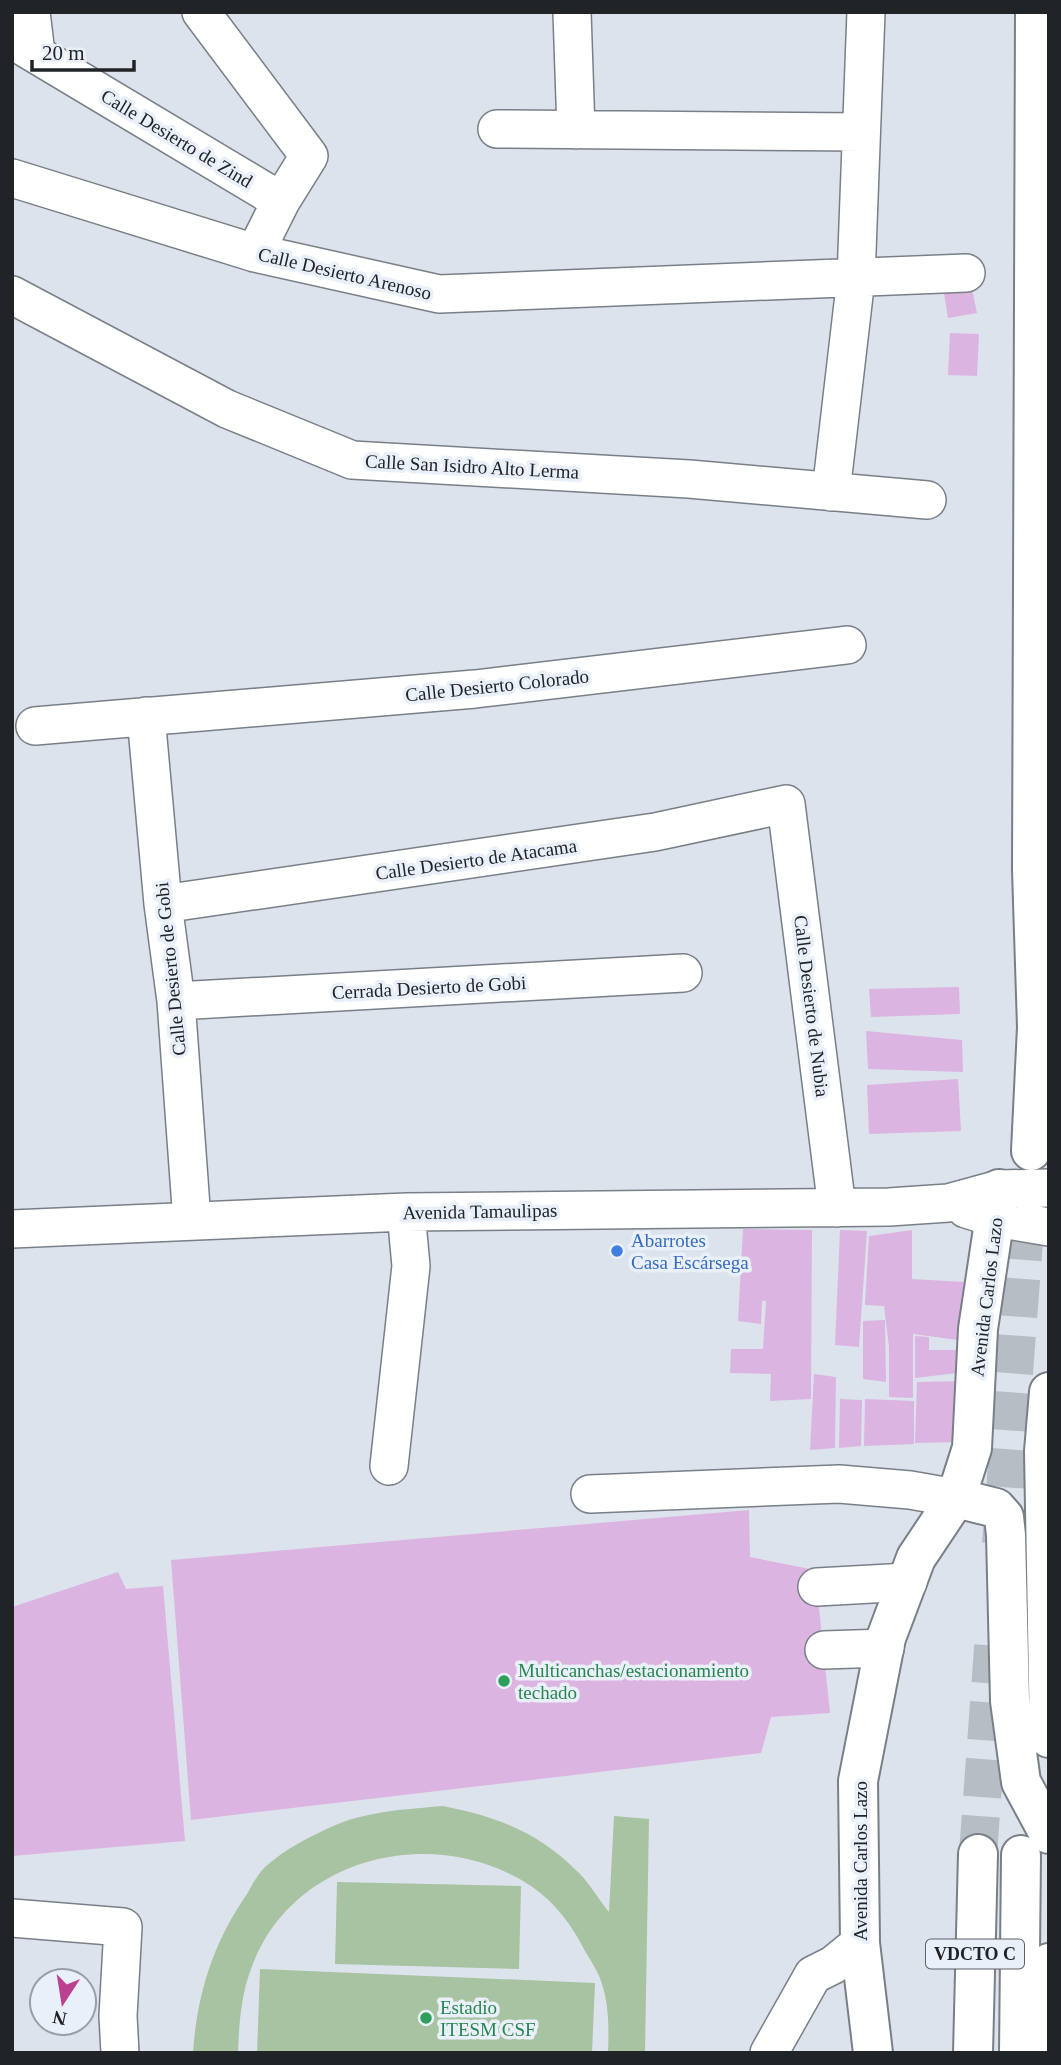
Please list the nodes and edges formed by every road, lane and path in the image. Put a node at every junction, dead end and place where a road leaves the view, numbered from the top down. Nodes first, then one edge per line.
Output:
1 (31, 12) edge
2 (201, 12) edge
3 (572, 12) edge
4 (866, 12) edge
5 (1035, 12) edge
6 (24, 47) edge
7 (497, 129) dead end
8 (576, 130) junction
9 (861, 132) junction
10 (12, 178) edge
11 (281, 201) junction
12 (255, 253) junction
13 (966, 273) dead end
14 (856, 278) junction
15 (12, 295) edge
16 (831, 492) junction
17 (927, 500) dead end
18 (847, 645) dead end
19 (146, 716) junction
20 (35, 726) dead end
21 (786, 804) joint
22 (163, 904) junction
23 (683, 973) dead end
24 (176, 1001) junction
25 (1031, 1151) tunnel mouth
26 (1049, 1188) edge
27 (997, 1203) junction
28 (837, 1208) junction
29 (406, 1212) junction
30 (192, 1221) junction
31 (1049, 1227) edge
32 (12, 1229) edge
33 (1049, 1392) edge
34 (389, 1466) dead end
35 (590, 1494) dead end
36 (956, 1498) junction
37 (908, 1582) junction
38 (817, 1587) dead end
39 (885, 1648) junction
40 (824, 1650) dead end
41 (1049, 1738) edge
42 (1035, 1844) edge
43 (978, 1854) tunnel mouth
44 (12, 1918) edge
45 (859, 1943) junction
46 (1049, 1964) edge
47 (120, 2053) edge
48 (769, 2053) edge
49 (873, 2053) edge
50 (973, 2053) edge
51 (1019, 2053) edge
52 (1047, 2053) edge

1 - 6 street
2 - 11 street
3 - 8 street
4 - 9 street
5 - 25 main road
6 - 11 street, Calle Desierto de Zind
7 - 8 street
8 - 9 street
9 - 14 street
10 - 12 street, Calle Desierto Arenoso
11 - 12 street
12 - 14 street, Calle Desierto Arenoso
13 - 14 street, Calle Desierto Arenoso
14 - 16 street
15 - 16 street, Calle San Isidro Alto Lerma
16 - 17 street, Calle San Isidro Alto Lerma
18 - 19 street, Calle Desierto Colorado
19 - 20 street, Calle Desierto Colorado
19 - 22 street, Calle Desierto de Gobi
21 - 22 street, Calle Desierto de Atacama
21 - 28 street, Calle Desierto de Nubia
22 - 24 street, Calle Desierto de Gobi
23 - 24 street, Cerrada Desierto de Gobi
24 - 30 street, Calle Desierto de Gobi
26 - 27 street, Avenida Tamaulipas
27 - 28 street, Avenida Tamaulipas
27 - 31 street, Avenida Tamaulipas
27 - 36 main road, Avenida Carlos Lazo
28 - 29 street, Avenida Tamaulipas
29 - 30 street, Avenida Tamaulipas
29 - 34 street
30 - 32 street, Avenida Tamaulipas
33 - 41 main road
35 - 36 street
36 - 37 main road, Avenida Carlos Lazo
36 - 42 main road
37 - 38 street
37 - 39 main road, Avenida Carlos Lazo
39 - 40 street
39 - 45 main road, Avenida Carlos Lazo
42 - 51 main road, VDCTO C
43 - 50 main road, VDCTO C
44 - 47 street
45 - 48 street
45 - 49 main road, Avenida Carlos Lazo
46 - 52 main road

